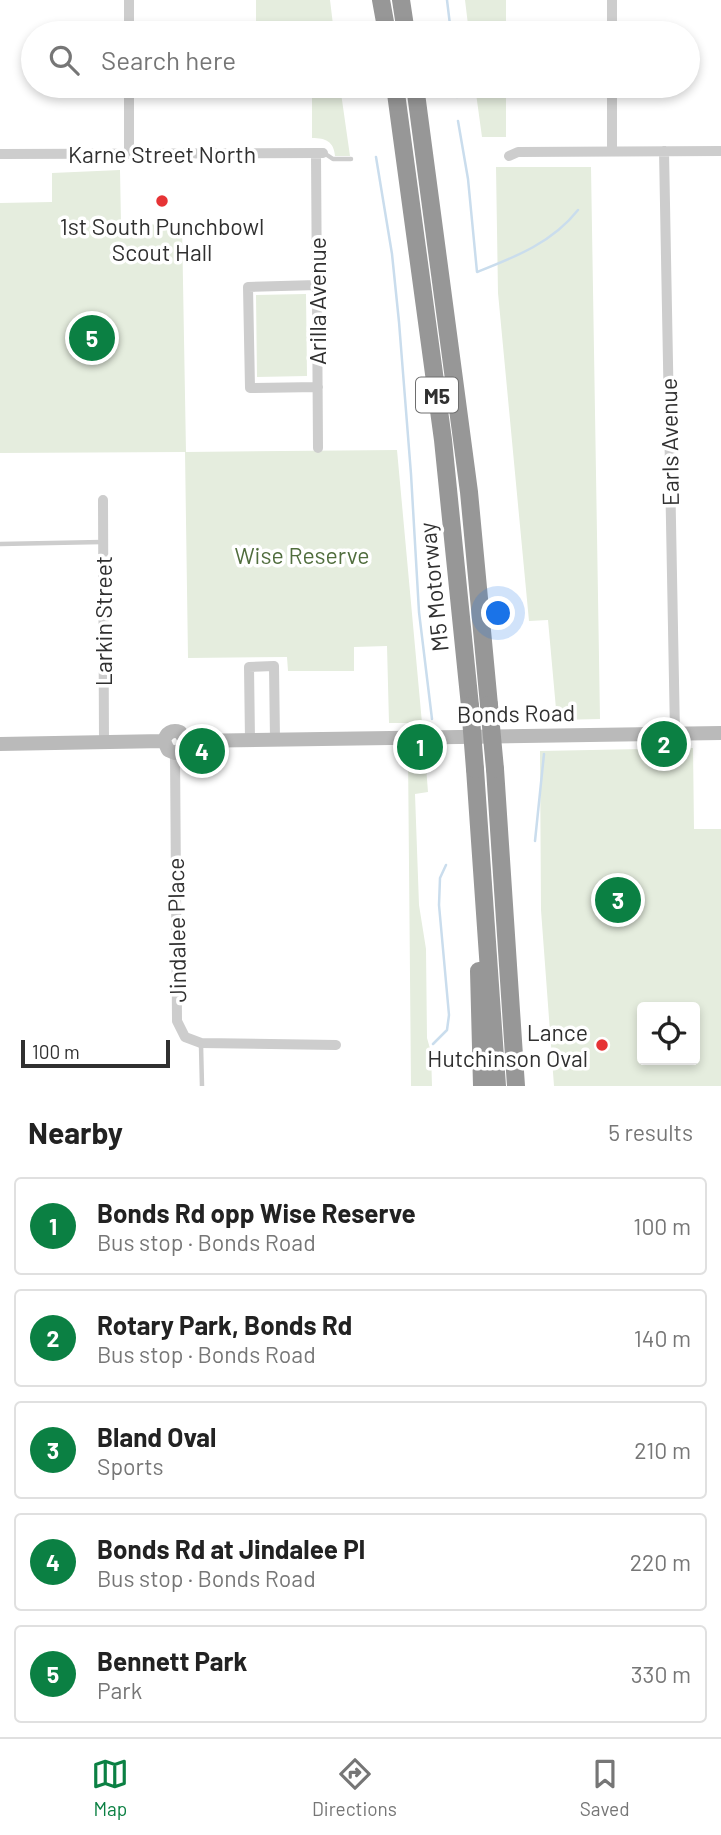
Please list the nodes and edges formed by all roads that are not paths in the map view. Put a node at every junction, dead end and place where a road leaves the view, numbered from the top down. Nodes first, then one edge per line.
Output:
1 (129, 0) edge
2 (381, 0) edge
3 (401, 0) edge
4 (612, 0) edge
5 (129, 21) edge
6 (385, 21) edge
7 (404, 21) edge
8 (612, 21) edge
9 (129, 98) edge
10 (397, 98) edge
11 (417, 98) edge
12 (612, 98) edge
13 (664, 150) junction
14 (612, 151) junction
15 (721, 151) edge
16 (319, 153) junction
17 (0, 154) edge
18 (129, 154) junction
19 (509, 156) dead end
20 (351, 159) dead end
21 (317, 285) junction
22 (318, 387) junction
23 (318, 448) dead end
24 (103, 500) dead end
25 (103, 542) junction
26 (0, 544) edge
27 (721, 733) edge
28 (675, 734) junction
29 (250, 740) junction
30 (275, 740) junction
31 (164, 741) junction
32 (186, 741) junction
33 (104, 743) junction
34 (0, 744) edge
35 (174, 753) junction
36 (475, 769) junction
37 (201, 1043) junction
38 (337, 1045) dead end
39 (202, 1086) edge
40 (482, 1086) edge
41 (497, 1086) edge
42 (519, 1086) edge

1 - 5 street
2 - 6 highway
3 - 7 highway
4 - 8 street
9 - 18 street
10 - 36 highway, M5 Motorway / M5, bridge
11 - 42 highway, M5 Motorway / M5, bridge
12 - 14 street
13 - 14 street
13 - 15 street
13 - 28 street, Earls Avenue
14 - 19 street
16 - 18 street, Karne Street North
16 - 20 lane
16 - 21 street, Arilla Avenue
17 - 18 street, Karne Street North
21 - 22 street, Arilla Avenue
21 - 22 street
22 - 23 street, Arilla Avenue
24 - 25 street, Larkin Street
25 - 26 lane
25 - 33 street, Larkin Street
27 - 28 main road, Bonds Road
28 - 30 main road, Bonds Road
29 - 30 main road, Bonds Road
29 - 30 street
29 - 32 main road, Bonds Road
31 - 32 main road
31 - 33 main road
31 - 35 main road
32 - 35 main road
33 - 34 main road
35 - 37 street, Jindalee Place
36 - 40 highway, M5
36 - 41 highway, M5 Motorway / M5
37 - 38 street
37 - 39 lane

